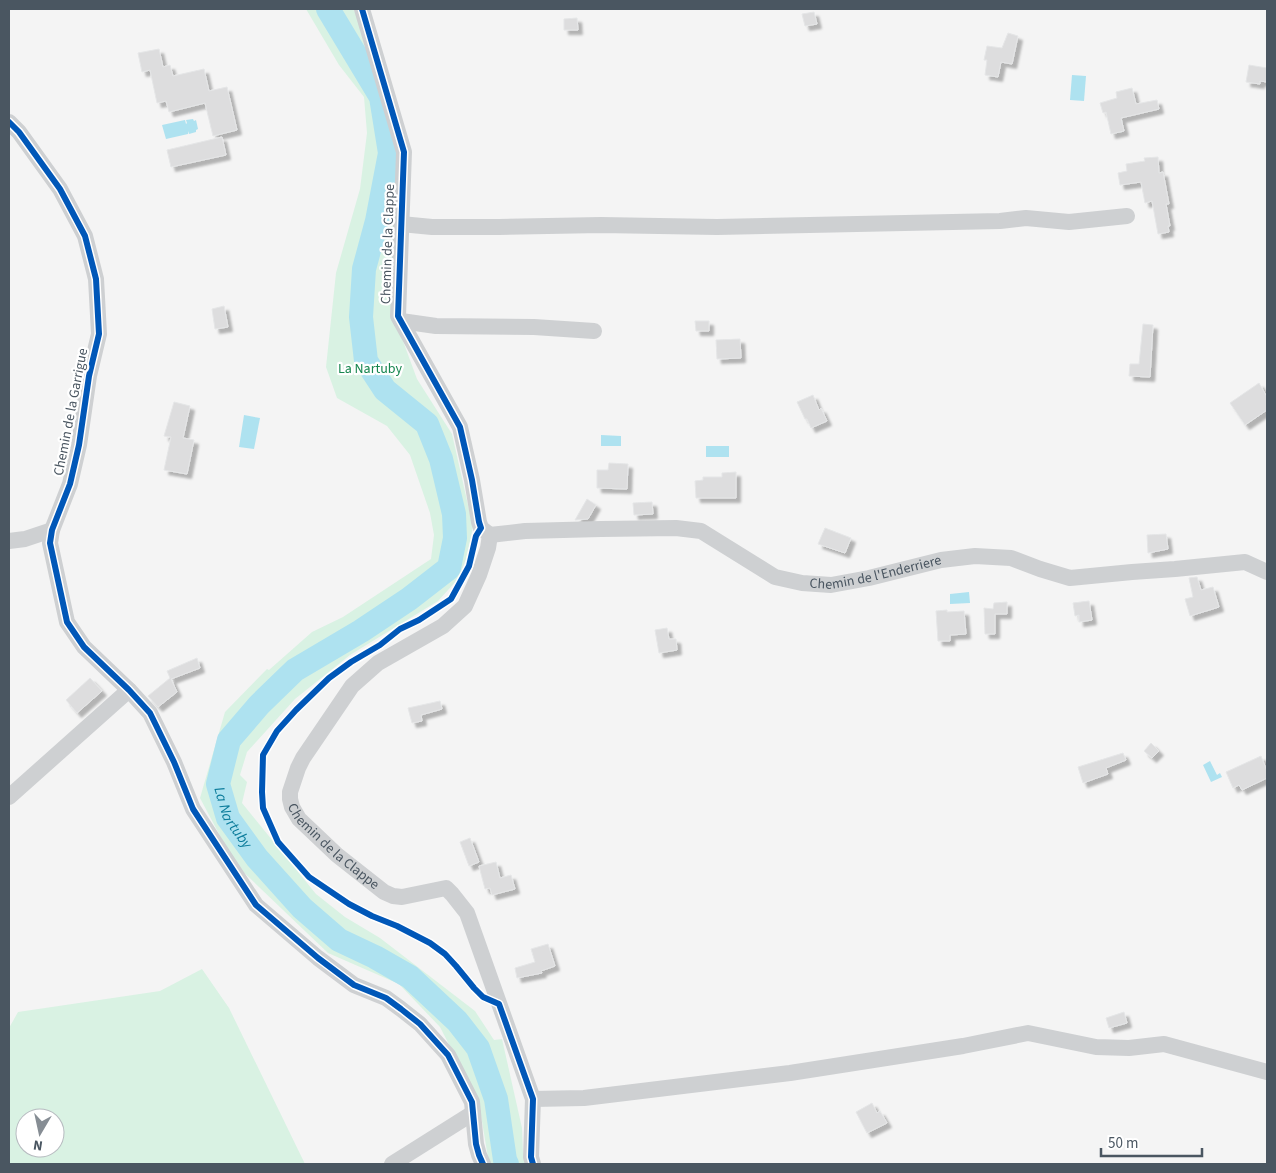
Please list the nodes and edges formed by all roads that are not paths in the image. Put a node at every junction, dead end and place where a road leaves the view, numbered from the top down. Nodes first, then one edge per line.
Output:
1 (362, 9) edge
2 (9, 122) edge
3 (1127, 216) dead end
4 (400, 224) junction
5 (401, 321) junction
6 (594, 331) dead end
7 (52, 530) junction
8 (490, 535) junction
9 (9, 541) edge
10 (1267, 572) edge
11 (128, 690) junction
12 (9, 797) edge
13 (1267, 1072) edge
14 (532, 1099) junction
15 (473, 1113) junction
16 (392, 1164) edge
17 (483, 1164) edge
18 (533, 1164) edge

1 - 4 street, Chemin de la Clappe
2 - 7 street, Chemin de la Garrigue
3 - 4 street
4 - 5 street, Chemin de la Clappe
5 - 6 street
5 - 8 street, Chemin de la Clappe
7 - 9 street
7 - 11 street, Chemin de la Garrigue
8 - 10 street, Chemin de l'Enderriere
8 - 14 street, Chemin de la Clappe
11 - 12 street
11 - 15 street, Chemin de la Garrigue
13 - 14 street
14 - 18 street, Chemin de la Clappe
15 - 16 street
15 - 17 street, Chemin de la Garrigue

